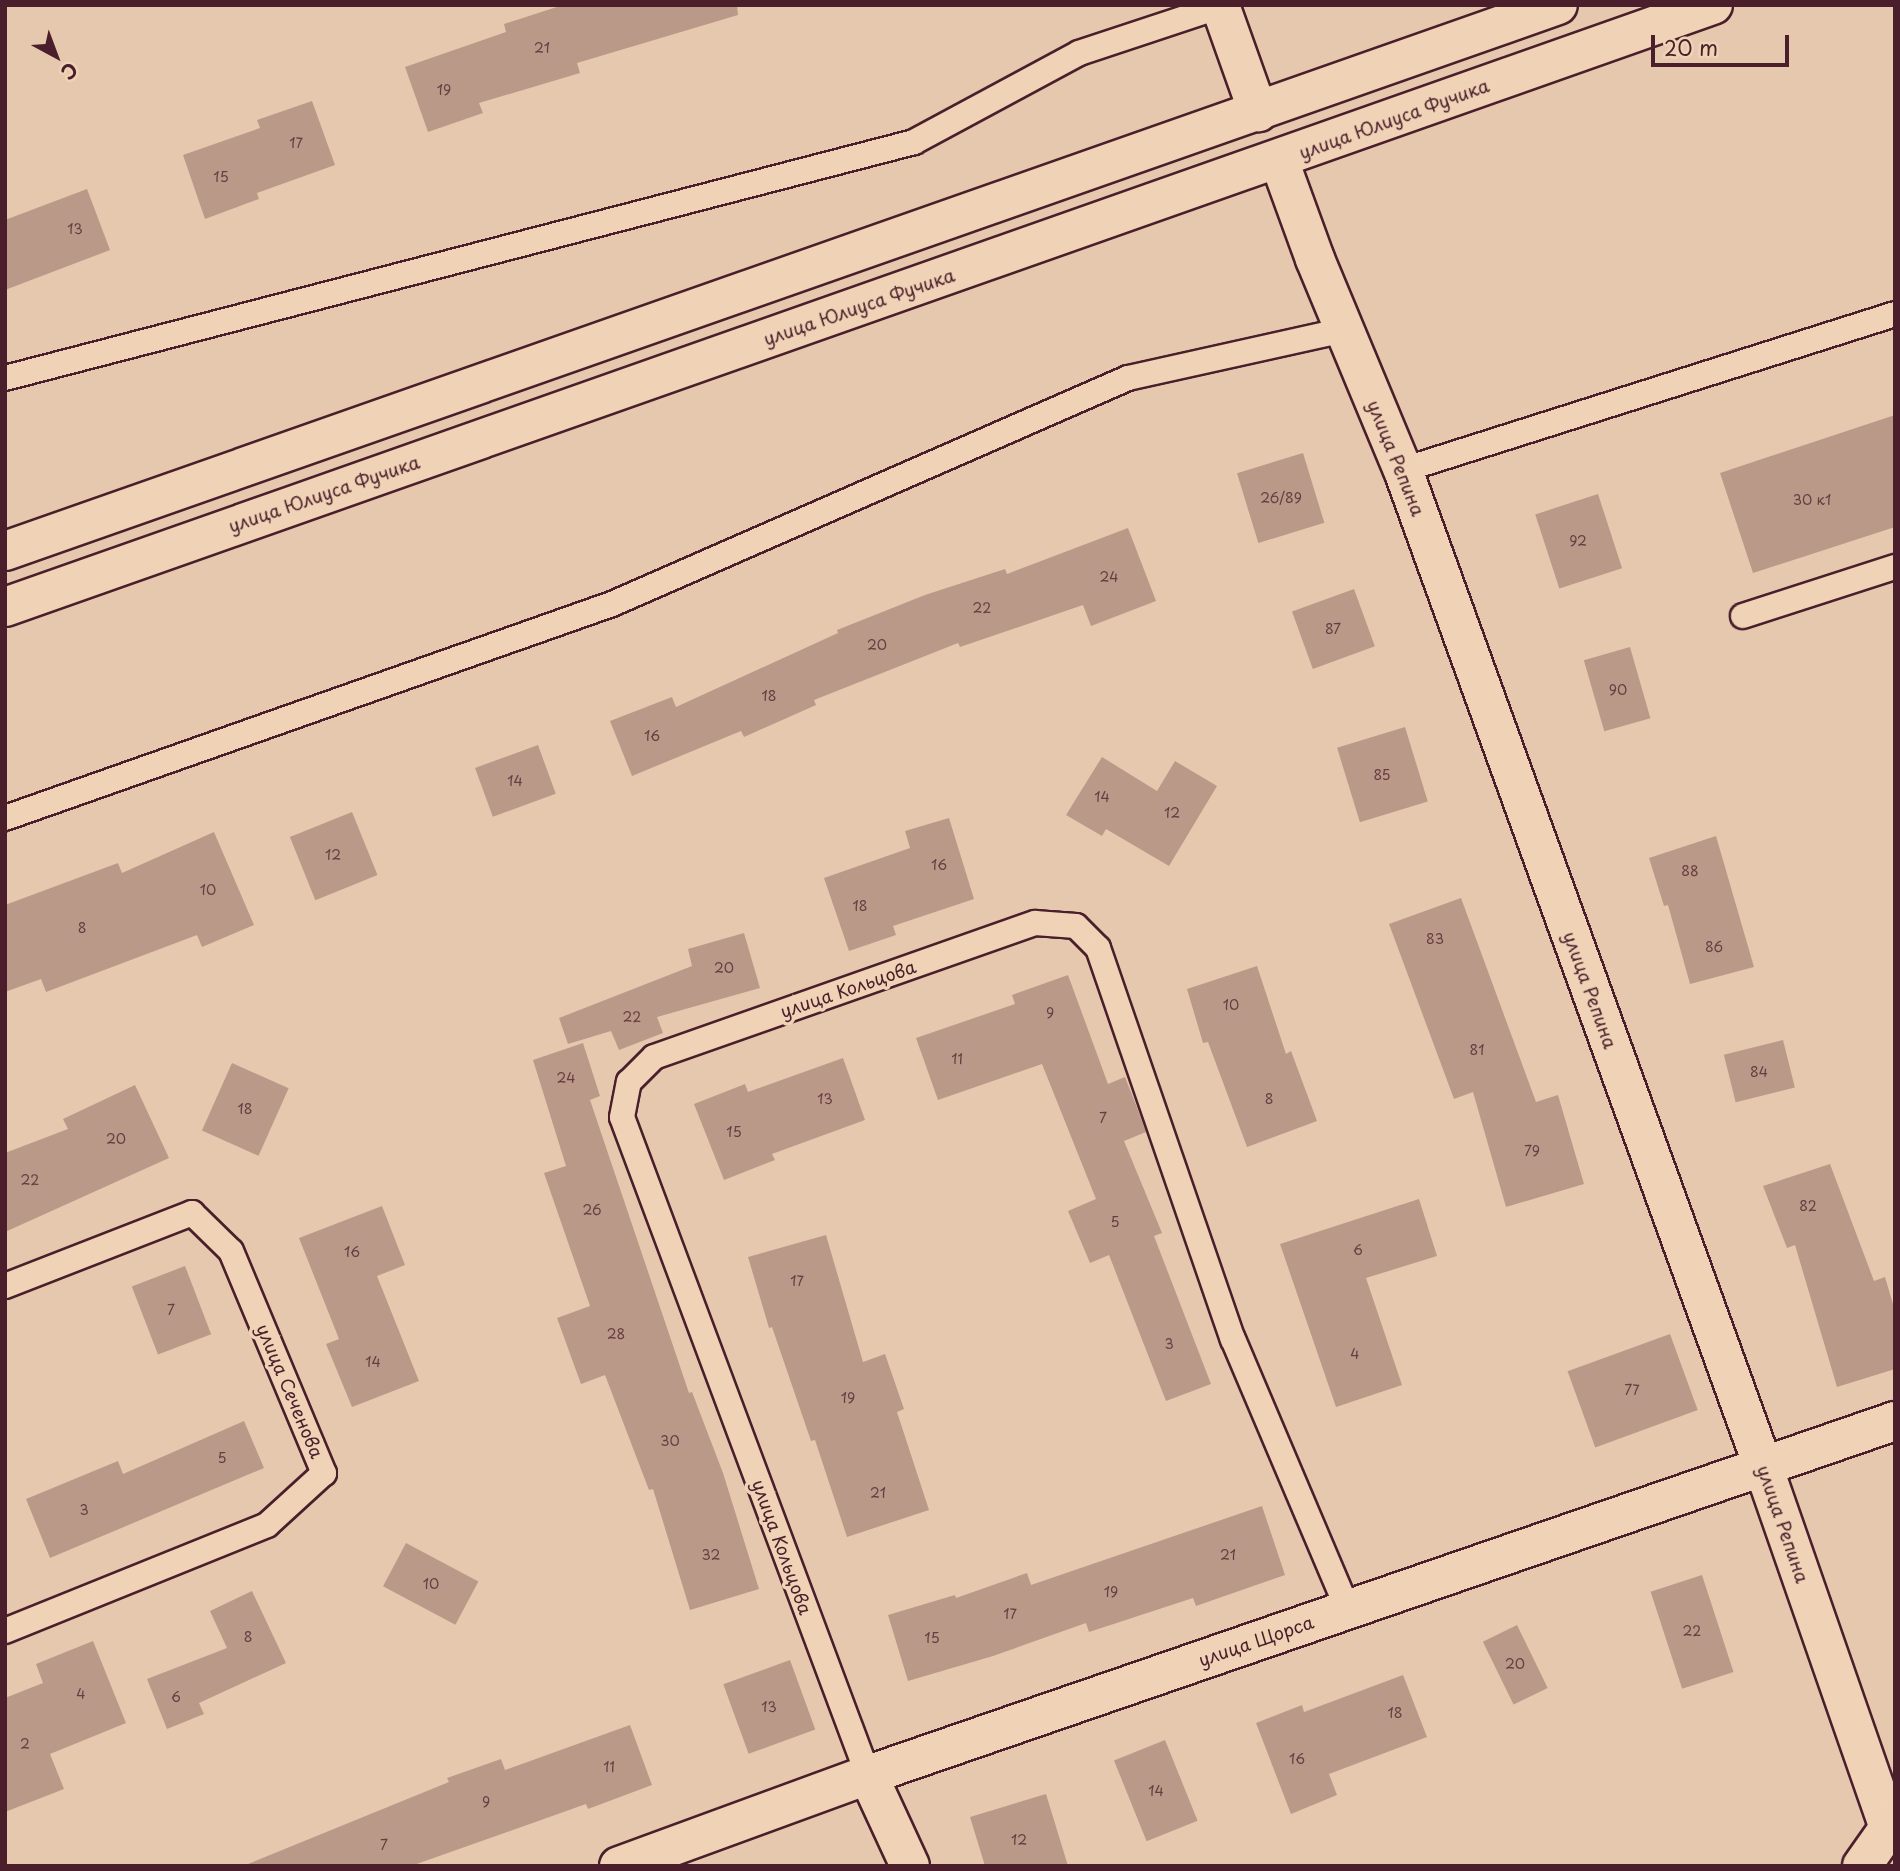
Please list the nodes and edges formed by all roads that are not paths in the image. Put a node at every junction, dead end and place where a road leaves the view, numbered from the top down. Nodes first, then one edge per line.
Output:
1 (1558, 5) edge
2 (1713, 5) edge
3 (1221, 6) edge
4 (1258, 112) junction
5 (1279, 160) junction
6 (1895, 314) edge
7 (1344, 330) junction
8 (5, 377) edge
9 (1402, 470) junction
10 (5, 551) edge
11 (1895, 568) edge
12 (5, 607) edge
13 (1743, 616) dead end
14 (5, 818) edge
15 (5, 1286) edge
16 (1895, 1422) edge
17 (1764, 1469) junction
18 (1348, 1610) junction
19 (5, 1631) edge
20 (868, 1775) junction
21 (1891, 1822) edge
22 (619, 1866) edge
23 (910, 1866) edge
24 (1863, 1866) edge

1 - 4 main road
2 - 5 main road, улица Юлиуса Фучика
3 - 4 main road
3 - 8 lane
4 - 10 main road
5 - 7 main road, улица Репина
5 - 12 main road, улица Юлиуса Фучика
6 - 9 lane
7 - 9 main road, улица Репина
7 - 14 lane
9 - 17 main road, улица Репина
11 - 13 lane
15 - 19 lane, улица Сеченова
16 - 17 main road, улица Щорса
17 - 18 main road, улица Щорса
17 - 21 main road, улица Репина
18 - 20 main road, улица Щорса
18 - 20 lane, улица Кольцова
20 - 22 main road, улица Щорса
20 - 23 main road
21 - 24 main road

